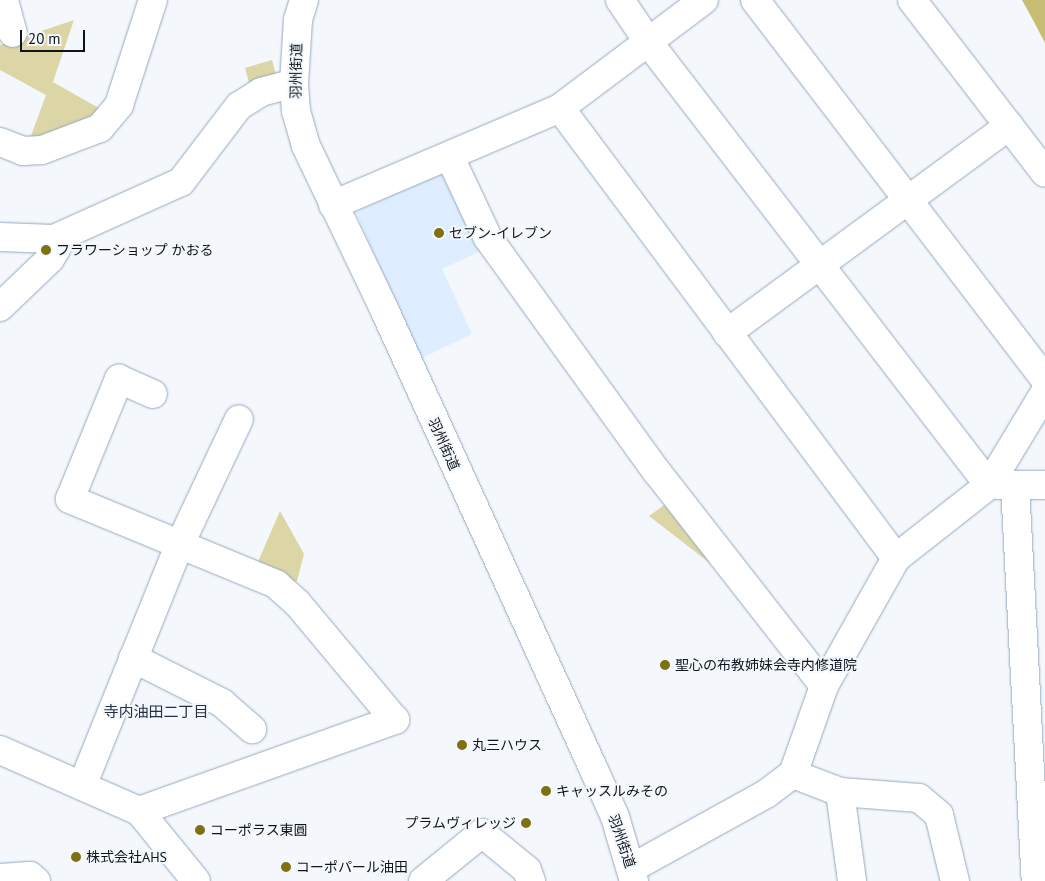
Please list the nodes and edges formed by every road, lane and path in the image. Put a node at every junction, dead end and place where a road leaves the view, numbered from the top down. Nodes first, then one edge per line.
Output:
1 (4, 0) edge
2 (153, 0) edge
3 (304, 0) edge
4 (620, 0) edge
5 (704, 0) edge
6 (755, 0) edge
7 (912, 0) edge
8 (13, 33) dead end
9 (649, 43) junction
10 (294, 83) junction
11 (560, 108) junction
12 (1009, 126) junction
13 (0, 142) edge
14 (450, 157) junction
15 (1045, 173) edge
16 (911, 200) junction
17 (333, 205) junction
18 (0, 237) edge
19 (54, 239) junction
20 (822, 266) junction
21 (0, 307) edge
22 (727, 333) junction
23 (1045, 379) edge
24 (1045, 392) edge
25 (153, 394) dead end
26 (240, 419) dead end
27 (1002, 485) junction
28 (1045, 485) edge
29 (179, 546) junction
30 (896, 558) junction
31 (133, 658) junction
32 (824, 686) junction
33 (252, 729) dead end
34 (0, 750) edge
35 (793, 774) junction
36 (1038, 777) edge
37 (82, 786) junction
38 (840, 792) junction
39 (139, 811) junction
40 (633, 875) edge
41 (0, 878) edge
42 (36, 881) edge
43 (196, 881) edge
44 (423, 881) edge
45 (531, 881) edge
46 (852, 881) edge
47 (955, 881) edge
48 (1036, 881) edge

1 - 8 street
2 - 13 street
3 - 10 street, 羽州街道
4 - 9 street
5 - 9 street
6 - 16 street
7 - 12 street
9 - 11 street
9 - 20 street
10 - 17 street, 羽州街道
10 - 19 street
11 - 14 street
11 - 22 street
12 - 15 street
12 - 16 street
14 - 17 street
14 - 32 street
16 - 20 street
16 - 23 street
17 - 40 street, 羽州街道
18 - 19 street
19 - 21 street
20 - 22 street
20 - 27 street
22 - 30 street
24 - 27 street
25 - 29 street
26 - 29 street
27 - 28 street
27 - 30 street
27 - 36 street
29 - 31 street
29 - 39 street
30 - 32 street
31 - 33 street
31 - 37 street
32 - 35 street
34 - 37 street
35 - 38 street
35 - 40 street
36 - 48 street
37 - 39 street
38 - 46 street
38 - 47 street
39 - 43 street
41 - 42 street
44 - 45 street

